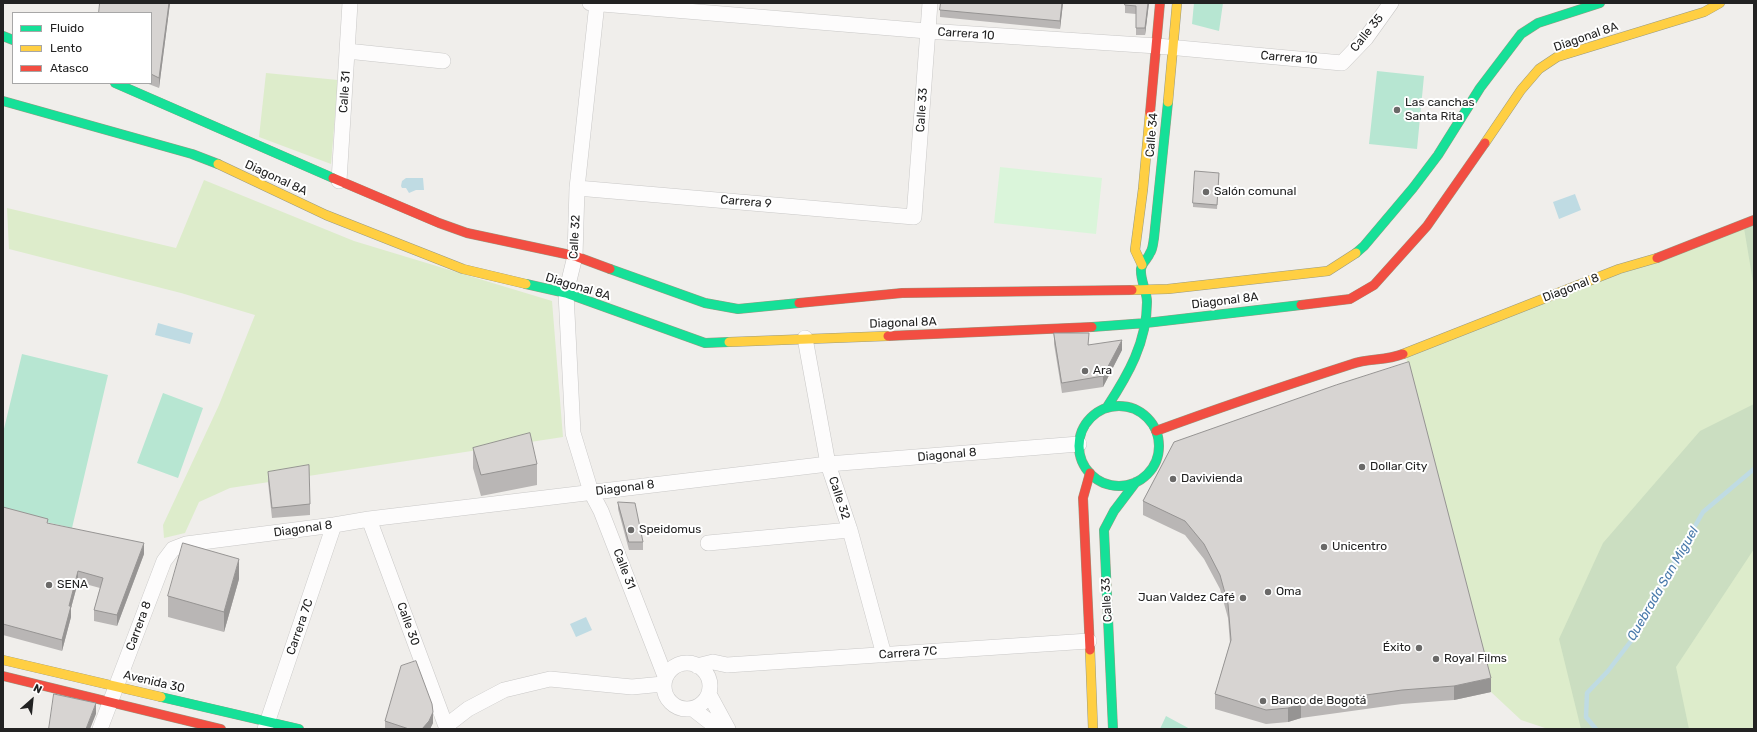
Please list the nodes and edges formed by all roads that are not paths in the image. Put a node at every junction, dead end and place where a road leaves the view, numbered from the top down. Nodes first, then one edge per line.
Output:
1 (350, 3) edge
2 (595, 3) edge
3 (930, 3) edge
4 (1160, 3) edge
5 (1177, 3) edge
6 (1391, 3) edge
7 (1600, 3) edge
8 (1720, 3) edge
9 (927, 31) junction
10 (1165, 46) junction
11 (347, 51) junction
12 (443, 61) dead end
13 (1342, 63) joint
14 (117, 84) edge
15 (3, 101) edge
16 (339, 181) junction
17 (576, 188) junction
18 (914, 217) joint
19 (1754, 220) edge
20 (576, 256) junction
21 (1142, 265) junction
22 (1145, 290) junction
23 (566, 293) junction
24 (1146, 323) junction
25 (805, 338) junction
26 (1390, 359) junction
27 (1380, 367) dead end
28 (1126, 378) junction
29 (1131, 401) junction
30 (1107, 407) junction
31 (1156, 431) junction
32 (1079, 444) junction
33 (828, 464) junction
34 (1090, 473) junction
35 (1136, 482) junction
36 (592, 492) junction
37 (369, 519) junction
38 (334, 525) junction
39 (850, 530) junction
40 (708, 543) dead end
41 (173, 549) joint
42 (1089, 641) junction
43 (654, 647) junction
44 (884, 655) junction
45 (3, 660) edge
46 (682, 664) junction
47 (727, 665) junction
48 (697, 666) junction
49 (3, 676) edge
50 (664, 680) junction
51 (117, 686) junction
52 (632, 687) junction
53 (709, 687) junction
54 (111, 702) junction
55 (673, 705) junction
56 (692, 709) junction
57 (267, 725) edge
58 (446, 728) edge
59 (100, 729) edge
60 (220, 729) edge
61 (299, 729) edge
62 (722, 729) edge
63 (728, 729) edge
64 (1093, 729) edge
65 (1113, 729) edge

1 - 11 street, Calle 31
2 - 9 street, Carrera 10
2 - 17 street, Calle 32
3 - 9 street, Calle 33
4 - 10 street, Calle 34
5 - 10 street, Calle 34
6 - 13 street, Calle 35
7 - 22 street, Diagonal 8A
8 - 24 street, Diagonal 8A
9 - 10 street, Carrera 10
9 - 18 street, Calle 33
10 - 13 street, Carrera 10
10 - 21 street, Calle 34
10 - 21 street, Calle 34
11 - 12 street
11 - 16 street, Calle 31
14 - 16 street, Diagonal 8A
15 - 23 street, Diagonal 8A
16 - 20 street, Diagonal 8A
17 - 18 street, Carrera 9
17 - 20 street, Calle 32
19 - 26 street, Diagonal 8
20 - 22 street, Diagonal 8A
20 - 23 street, Calle 32
21 - 22 street, Calle 34
22 - 24 street, Calle 34
23 - 25 street, Diagonal 8A
23 - 36 street, Calle 32
24 - 25 street, Diagonal 8A
24 - 28 street, Calle 34
25 - 33 street, Calle 32
26 - 27 street, Diagonal 8
26 - 31 street, Diagonal 8
28 - 29 street
28 - 30 street, Calle 34
29 - 30 street
29 - 31 street
30 - 32 street
31 - 35 street
32 - 33 street, Diagonal 8
32 - 34 street
33 - 36 street, Diagonal 8
33 - 39 street, Calle 32
34 - 35 street
34 - 42 street, Calle 33
35 - 65 street, Calle 33
36 - 37 street, Diagonal 8
36 - 43 street, Calle 31
37 - 38 street, Diagonal 8
37 - 58 street, Calle 30
38 - 41 street, Diagonal 8
38 - 57 street, Carrera 7C
39 - 40 street
39 - 44 street, Calle 32
41 - 51 street, Carrera 8
42 - 44 street, Carrera 7C
42 - 64 street, Calle 33
43 - 46 street
43 - 50 street, Calle 31
44 - 47 street, Carrera 7C
45 - 51 street, Avenida 30
46 - 48 street
46 - 50 street
47 - 48 street, Carrera 7C
47 - 53 street
48 - 53 street
49 - 54 street
50 - 52 street
50 - 55 street
51 - 54 street, Carrera 8
51 - 57 street, Avenida 30
52 - 55 street
52 - 58 street
53 - 56 street
53 - 63 street
54 - 59 street, Carrera 8
54 - 60 street
55 - 56 street
56 - 62 street
57 - 61 street, Avenida 30

